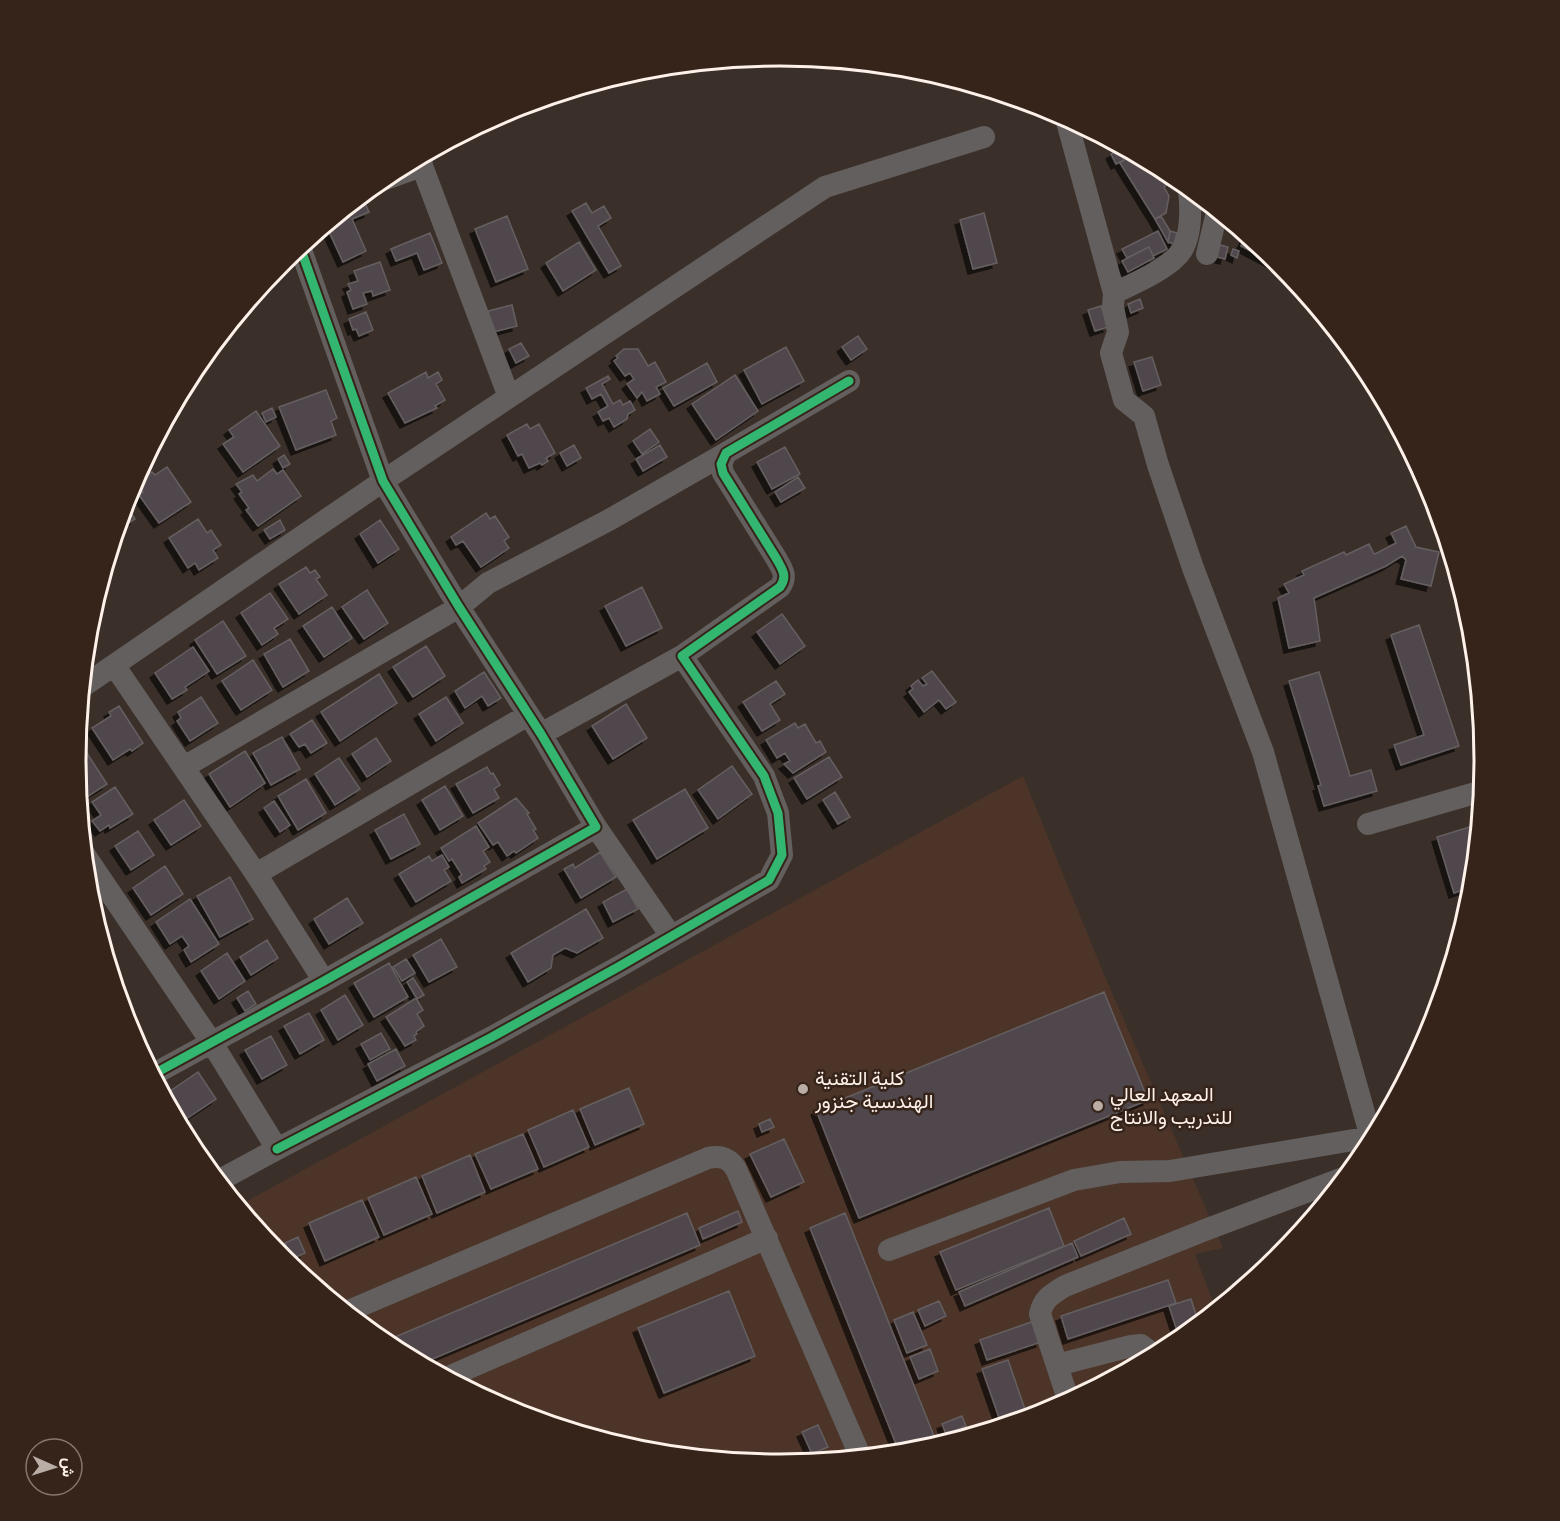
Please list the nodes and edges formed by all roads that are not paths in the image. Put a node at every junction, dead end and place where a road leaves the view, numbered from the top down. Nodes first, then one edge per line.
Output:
1 (1069, 130) edge
2 (984, 137) dead end
3 (423, 165) edge
4 (1189, 200) edge
5 (1215, 220) edge
6 (1207, 254) dead end
7 (303, 256) edge
8 (1114, 293) junction
9 (849, 381) dead end
10 (509, 397) junction
11 (726, 453) junction
12 (383, 482) junction
13 (459, 607) junction
14 (682, 657) junction
15 (114, 665) junction
16 (90, 682) edge
17 (528, 715) junction
18 (541, 734) junction
19 (184, 767) junction
20 (1473, 794) edge
21 (1368, 825) dead end
22 (596, 826) junction
23 (94, 869) edge
24 (256, 874) junction
25 (671, 936) junction
26 (324, 981) junction
27 (212, 1043) junction
28 (159, 1071) edge
29 (1368, 1128) edge
30 (1360, 1141) edge
31 (277, 1149) junction
32 (225, 1177) edge
33 (1331, 1183) edge
34 (768, 1238) junction
35 (889, 1250) dead end
36 (354, 1309) edge
37 (1147, 1350) edge
38 (1057, 1365) junction
39 (456, 1374) edge
40 (1066, 1393) edge
41 (858, 1450) edge

1 - 8 street
2 - 10 street
3 - 10 street
4 - 8 street
5 - 6 street
7 - 12 street
8 - 29 street
9 - 11 street
10 - 12 street
11 - 13 street
11 - 14 street
12 - 13 street
12 - 15 street
13 - 17 street
13 - 19 street
14 - 18 street
14 - 25 street
15 - 16 street
15 - 19 street
17 - 18 street
17 - 24 street
18 - 22 street
19 - 24 street
20 - 21 street
22 - 25 street
22 - 26 street
23 - 27 street
24 - 26 street
25 - 31 street
26 - 27 street
27 - 28 street
27 - 31 street
30 - 35 street
31 - 32 street
33 - 38 street
34 - 36 street
34 - 39 street
34 - 41 street
37 - 38 street
38 - 40 street

